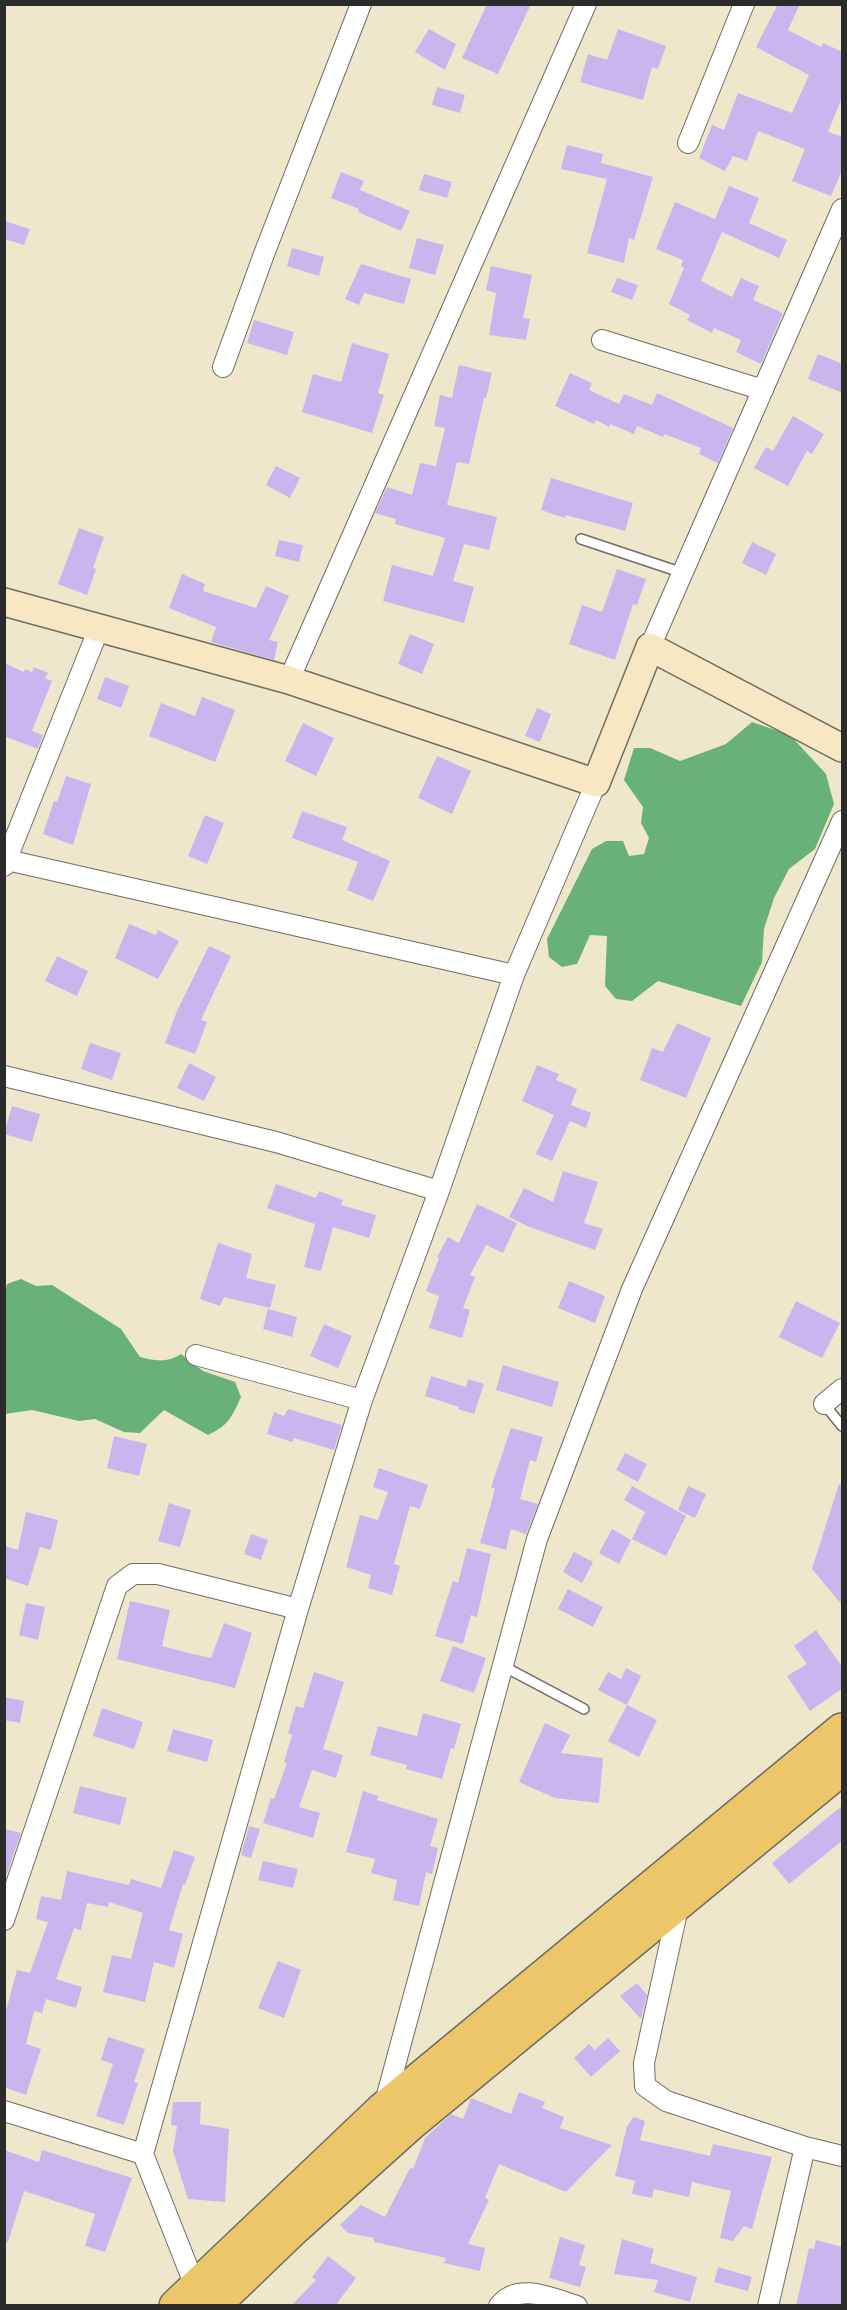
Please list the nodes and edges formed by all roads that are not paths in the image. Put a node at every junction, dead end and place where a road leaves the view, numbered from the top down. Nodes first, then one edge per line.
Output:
1 (361, 4) edge
2 (586, 4) edge
3 (744, 4) edge
4 (688, 143) dead end
5 (843, 209) edge
6 (602, 340) dead end
7 (223, 367) dead end
8 (763, 390) junction
9 (581, 540) dead end
10 (683, 573) junction
11 (4, 602) edge
12 (99, 628) junction
13 (650, 647) junction
14 (289, 680) junction
15 (843, 748) edge
16 (596, 783) junction
17 (843, 821) edge
18 (6, 863) edge
19 (514, 975) junction
20 (4, 1076) edge
21 (439, 1191) junction
22 (196, 1355) dead end
23 (843, 1389) edge
24 (362, 1400) junction
25 (824, 1404) joint
26 (843, 1426) edge
27 (298, 1609) junction
28 (503, 1666) junction
29 (584, 1709) dead end
30 (843, 1730) edge
31 (843, 1768) edge
32 (680, 1901) junction
33 (4, 1920) edge
34 (382, 2110) junction
35 (4, 2111) edge
36 (805, 2146) junction
37 (143, 2154) junction
38 (843, 2156) edge
39 (195, 2299) edge
40 (499, 2306) edge
41 (577, 2306) edge
42 (768, 2306) edge

1 - 7 street
2 - 14 street
3 - 4 street
5 - 8 street
6 - 8 street
8 - 10 street
9 - 10 lane
10 - 13 street
11 - 12 street
12 - 14 street
12 - 18 street
13 - 15 street
13 - 16 street
14 - 16 street
16 - 19 street
17 - 28 street
18 - 19 street
19 - 21 street
20 - 21 street
21 - 24 street
22 - 24 street
23 - 25 street
24 - 27 street
25 - 26 lane
27 - 33 street
27 - 37 street
28 - 29 lane
28 - 34 street
30 - 34 highway
31 - 32 highway
32 - 36 street
32 - 39 highway
34 - 39 highway
35 - 37 street
36 - 38 street
36 - 42 street
37 - 39 street
40 - 41 street

